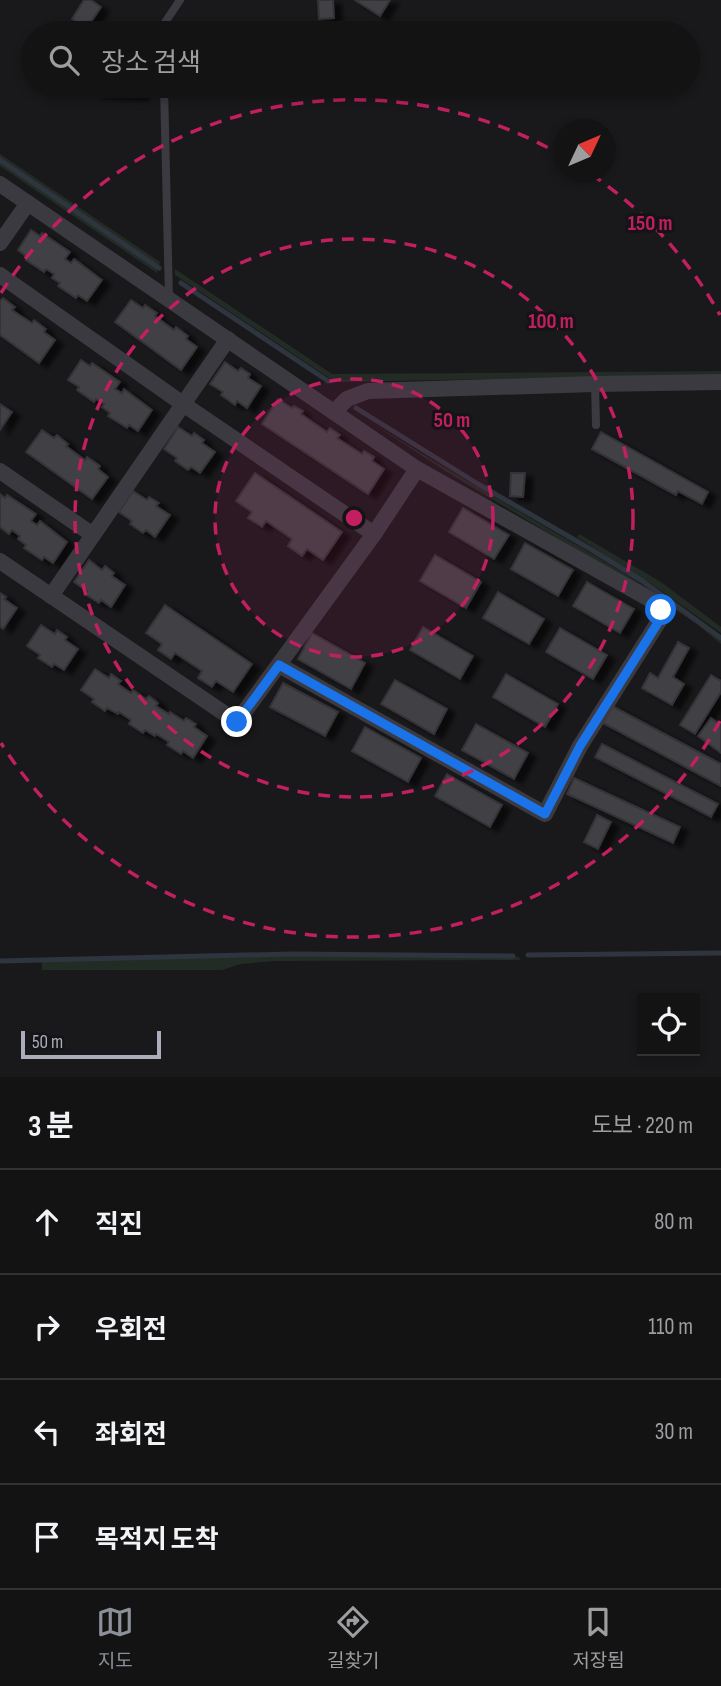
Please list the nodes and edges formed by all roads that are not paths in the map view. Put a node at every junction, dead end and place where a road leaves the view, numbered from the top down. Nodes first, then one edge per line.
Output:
1 (180, 0) edge
2 (166, 21) edge
3 (164, 98) edge
4 (0, 184) edge
5 (28, 203) junction
6 (0, 243) edge
7 (0, 275) edge
8 (169, 299) junction
9 (228, 339) junction
10 (721, 382) edge
11 (595, 384) junction
12 (183, 404) junction
13 (334, 412) junction
14 (596, 425) dead end
15 (417, 469) junction
16 (0, 471) edge
17 (374, 534) junction
18 (93, 535) junction
19 (0, 561) edge
20 (51, 596) junction
21 (279, 665) junction

1 - 2 lane
3 - 8 lane
4 - 5 street
5 - 6 street
5 - 8 street
7 - 12 street
8 - 9 street
9 - 12 street
9 - 13 street
10 - 11 street
11 - 13 street
11 - 14 lane
12 - 17 street
12 - 18 street
13 - 15 street
15 - 17 street
15 - 21 street
16 - 18 street
17 - 21 street
18 - 20 street
19 - 20 street
20 - 21 street

